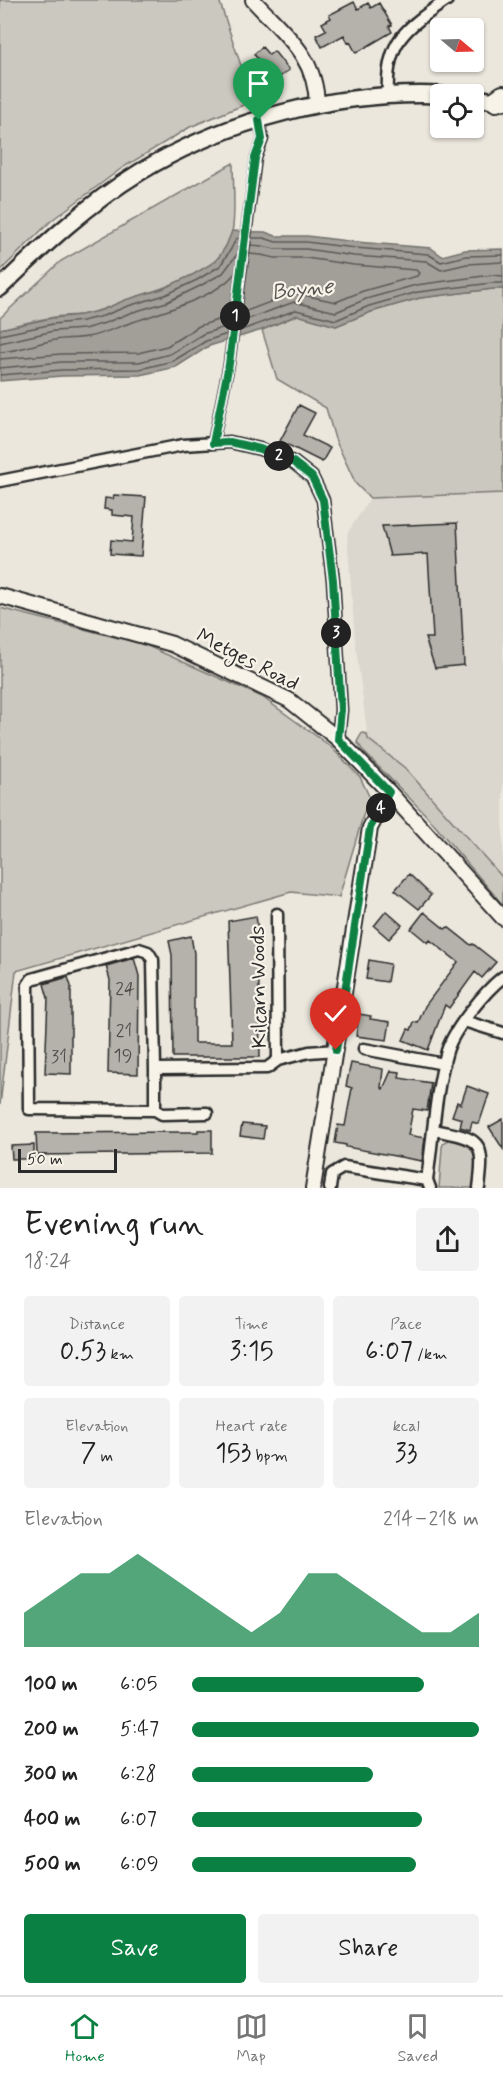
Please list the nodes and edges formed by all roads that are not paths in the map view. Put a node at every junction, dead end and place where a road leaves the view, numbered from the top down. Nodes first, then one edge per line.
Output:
1 (253, 0) edge
2 (447, 0) edge
3 (388, 95) junction
4 (430, 95) edge
5 (484, 99) edge
6 (501, 100) edge
7 (317, 105) junction
8 (259, 120) junction
9 (1, 287) edge
10 (213, 443) junction
11 (0, 481) edge
12 (0, 596) edge
13 (338, 739) junction
14 (389, 792) junction
15 (277, 914) dead end
16 (503, 918) edge
17 (503, 977) edge
18 (464, 1021) junction
19 (503, 1033) edge
20 (364, 1049) dead end
21 (336, 1050) junction
22 (278, 1059) junction
23 (444, 1064) junction
24 (155, 1069) junction
25 (154, 1110) junction
26 (207, 1113) dead end
27 (434, 1130) junction
28 (428, 1184) edge
29 (313, 1188) edge
30 (330, 1188) edge
31 (479, 1188) edge

1 - 7 street
2 - 3 street
3 - 4 main road
3 - 7 main road
5 - 6 main road
7 - 8 main road
8 - 9 main road
8 - 10 street
10 - 11 street
10 - 13 street
12 - 13 street, Metges Road
13 - 14 street, Metges Road
14 - 16 street, Metges Road
14 - 21 street
15 - 22 street, Kilcarn Woods
17 - 18 street
18 - 19 street
18 - 23 street
20 - 23 street
21 - 22 street, Kilcarn Woods
21 - 29 street
22 - 24 street, Kilcarn Woods
23 - 27 street
24 - 25 street
24 - 25 street
25 - 26 street
27 - 28 street
27 - 31 street
28 - 30 street

